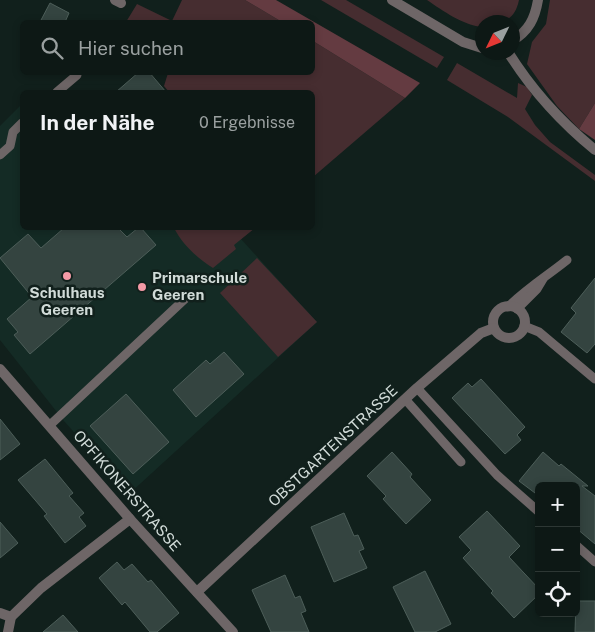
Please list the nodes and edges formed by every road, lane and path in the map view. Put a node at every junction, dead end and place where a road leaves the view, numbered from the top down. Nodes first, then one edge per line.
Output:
1 (392, 0) edge
2 (538, 0) edge
3 (520, 36) edge
4 (475, 46) edge
5 (514, 60) edge
6 (77, 75) dead end
7 (59, 90) edge
8 (20, 125) edge
9 (595, 150) edge
10 (0, 155) edge
11 (567, 260) dead end
12 (187, 297) dead end
13 (512, 308) junction
14 (524, 326) junction
15 (494, 328) junction
16 (0, 369) edge
17 (595, 379) edge
18 (417, 388) junction
19 (405, 399) junction
20 (50, 425) junction
21 (461, 462) dead end
22 (535, 508) edge
23 (130, 519) junction
24 (580, 549) edge
25 (595, 562) edge
26 (197, 592) junction
27 (0, 613) edge
28 (12, 617) junction
29 (8, 632) edge
30 (233, 632) edge

1 - 4 street
2 - 3 street
5 - 9 street
6 - 7 lane
8 - 10 lane
11 - 13 lane
12 - 20 lane
13 - 14 street
13 - 15 street
14 - 15 street
14 - 17 lane
15 - 18 street, OBSTGARTENSTRASSE
16 - 20 street, OPFIKONERSTRASSE
18 - 19 street, OBSTGARTENSTRASSE
18 - 22 lane
19 - 21 lane
19 - 26 street, OBSTGARTENSTRASSE
20 - 23 street, OPFIKONERSTRASSE
23 - 26 street, OPFIKONERSTRASSE
23 - 28 street
24 - 25 lane
26 - 30 street, OPFIKONERSTRASSE
27 - 28 street
28 - 29 street

